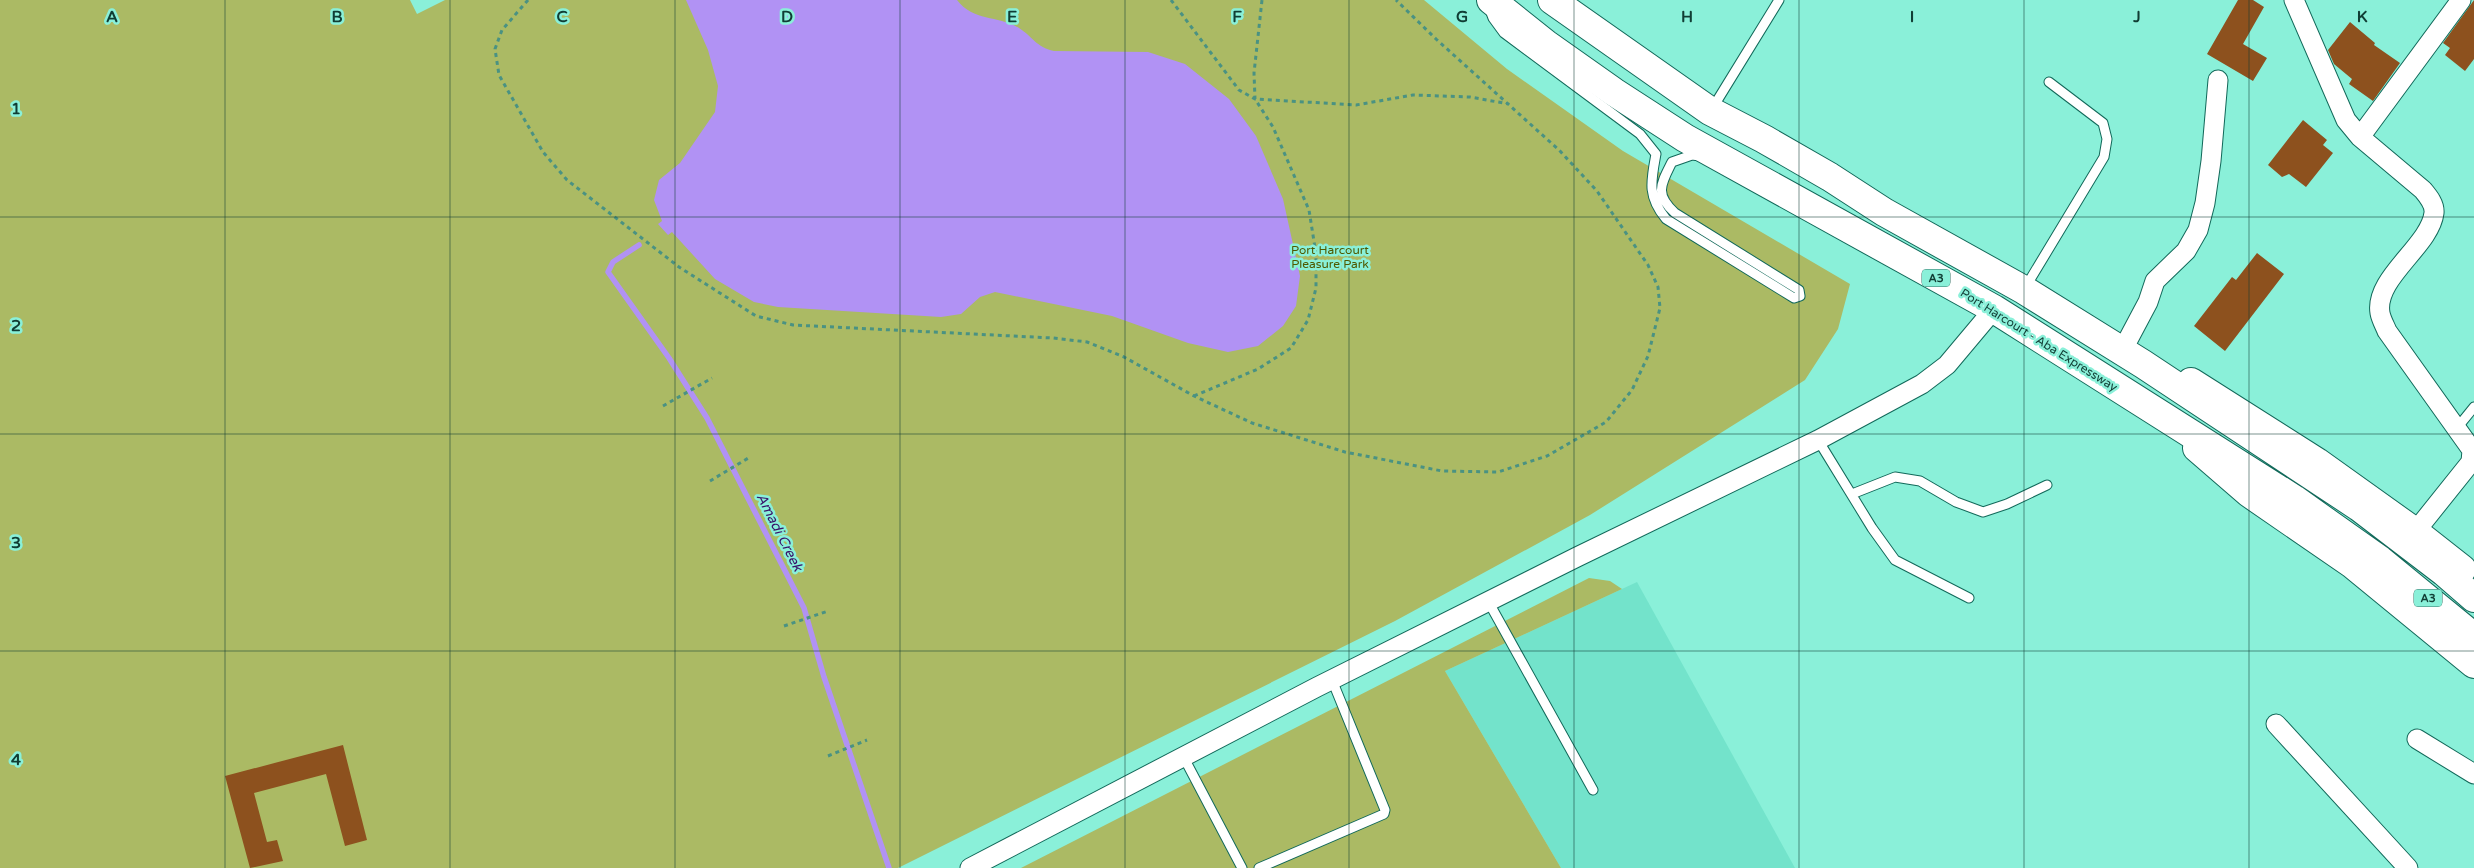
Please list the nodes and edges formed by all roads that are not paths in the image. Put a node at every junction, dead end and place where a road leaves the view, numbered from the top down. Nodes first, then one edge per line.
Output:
1 (1486, 0) edge
2 (1490, 0) edge
3 (1552, 0) edge
4 (1779, 0) edge
5 (2294, 0) edge
6 (2461, 0) edge
7 (2218, 80) dead end
8 (2049, 82) dead end
9 (1710, 111) junction
10 (2360, 137) junction
11 (1720, 158) junction
12 (2024, 290) junction
13 (1994, 309) junction
14 (2132, 358) junction
15 (2474, 407) edge
16 (2160, 416) junction
17 (2457, 428) junction
18 (1818, 440) junction
19 (2047, 485) dead end
20 (1852, 494) junction
21 (2406, 534) junction
22 (2474, 580) edge
23 (1970, 598) dead end
24 (2474, 598) edge
25 (1488, 601) junction
26 (2474, 637) edge
27 (2474, 664) edge
28 (1332, 680) junction
29 (2276, 724) dead end
30 (2417, 739) dead end
31 (1182, 756) junction
32 (2474, 774) edge
33 (1592, 790) dead end
34 (970, 868) edge
35 (1242, 868) edge
36 (1260, 868) edge
37 (2408, 868) edge

1 - 11 lane
2 - 11 main road, Port Harcourt - Aba Expressway / A3
3 - 9 main road, A3
4 - 9 lane
5 - 10 street
6 - 10 street
7 - 14 street
8 - 12 lane
9 - 12 main road, A3
10 - 17 street
11 - 13 main road, Port Harcourt - Aba Expressway / A3
12 - 14 main road, A3
13 - 16 main road, Port Harcourt - Aba Expressway / A3
13 - 18 street
14 - 21 main road, A3
15 - 17 lane
16 - 26 main road, Port Harcourt - Aba Expressway / A3
16 - 27 main road
17 - 21 street
18 - 20 lane
18 - 25 street
19 - 20 lane
20 - 23 lane
21 - 22 main road
21 - 24 main road, A3
25 - 28 street
25 - 33 lane
28 - 31 street
28 - 36 lane
29 - 37 street
30 - 32 street
31 - 34 street
31 - 35 lane

